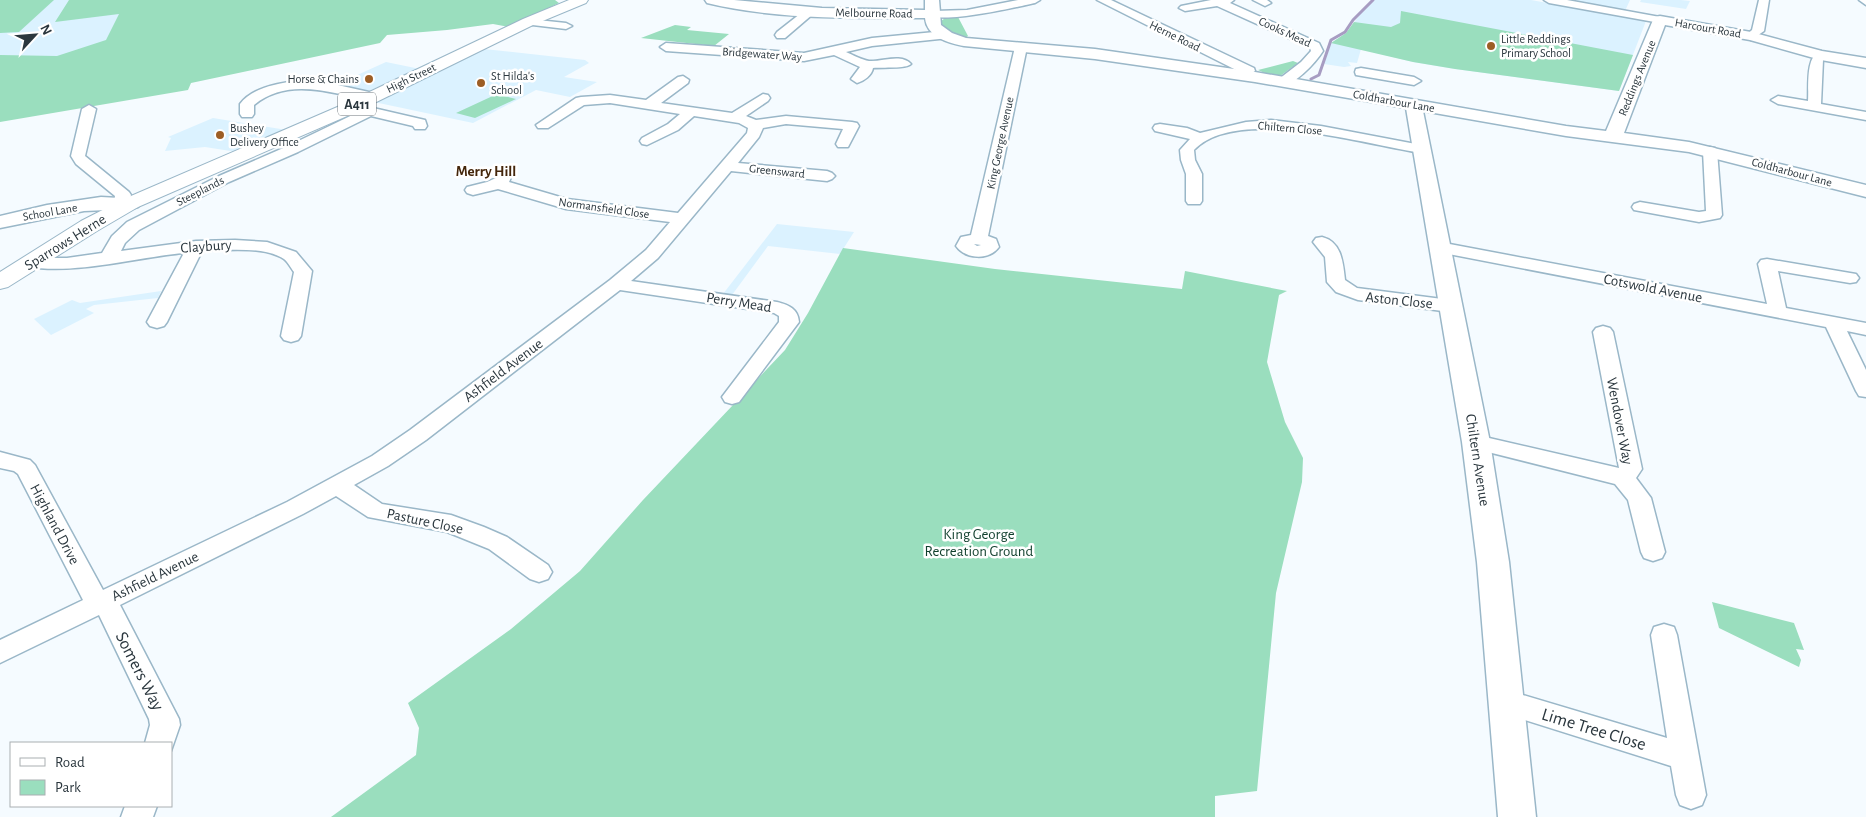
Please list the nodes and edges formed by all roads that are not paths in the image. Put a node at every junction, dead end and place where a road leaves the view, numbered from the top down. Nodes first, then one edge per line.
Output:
1 (581, 0) edge
2 (712, 0) edge
3 (1035, 0) edge
4 (1102, 0) edge
5 (1258, 0) edge
6 (1548, 0) edge
7 (1764, 0) edge
8 (1228, 4) edge
9 (933, 7) edge
10 (1185, 8) dead end
11 (809, 12) junction
12 (1660, 20) junction
13 (528, 22) junction
14 (566, 26) dead end
15 (780, 35) dead end
16 (945, 35) junction
17 (1752, 36) junction
18 (666, 47) dead end
19 (1021, 47) junction
20 (834, 51) junction
21 (1821, 55) junction
22 (1866, 63) edge
23 (905, 64) dead end
24 (868, 65) junction
25 (1249, 71) dead end
26 (1361, 72) dead end
27 (1387, 76) junction
28 (857, 79) dead end
29 (683, 80) dead end
30 (1284, 82) junction
31 (1414, 94) junction
32 (373, 97) junction
33 (763, 98) dead end
34 (1376, 98) junction
35 (1778, 100) dead end
36 (650, 104) junction
37 (1814, 106) junction
38 (89, 109) dead end
39 (692, 110) junction
40 (246, 114) dead end
41 (1866, 116) edge
42 (744, 121) junction
43 (543, 125) dead end
44 (420, 126) dead end
45 (1160, 128) dead end
46 (286, 136) junction
47 (1616, 136) junction
48 (1200, 138) junction
49 (647, 141) dead end
50 (307, 142) junction
51 (842, 144) dead end
52 (1421, 149) junction
53 (1710, 151) junction
54 (727, 166) junction
55 (827, 176) dead end
56 (473, 190) dead end
57 (1866, 191) edge
58 (1194, 201) dead end
59 (126, 202) junction
60 (1640, 207) dead end
61 (683, 218) junction
62 (0, 222) edge
63 (979, 238) dead end
64 (1322, 242) dead end
65 (196, 246) junction
66 (1439, 247) junction
67 (108, 258) junction
68 (32, 262) junction
69 (1850, 278) dead end
70 (0, 282) edge
71 (616, 284) junction
72 (1450, 306) junction
73 (1778, 312) junction
74 (157, 322) dead end
75 (1833, 322) junction
76 (1866, 329) edge
77 (1603, 332) dead end
78 (291, 336) dead end
79 (1866, 391) edge
80 (732, 397) dead end
81 (1476, 442) junction
82 (0, 460) edge
83 (1622, 477) junction
84 (338, 485) junction
85 (1654, 552) dead end
86 (539, 572) dead end
87 (101, 602) junction
88 (1664, 635) dead end
89 (0, 652) edge
90 (1506, 702) junction
91 (160, 742) edge
92 (1683, 756) junction
93 (1691, 795) dead end
94 (1517, 817) edge

1 - 13 main road, High Street / A411
2 - 11 street, Melbourne Road
3 - 9 street, Melbourne Road
4 - 25 street, Herne Road
5 - 8 street, Cooks Mead
6 - 12 street, Harcourt Road
7 - 17 street
8 - 10 street, Cooks Mead
8 - 30 street, Cooks Mead
9 - 11 street, Melbourne Road
9 - 16 street
11 - 15 street
12 - 17 street, Harcourt Road
12 - 47 street, Reddings Avenue
13 - 14 street
13 - 32 main road, High Street / A411
16 - 19 street, Coldharbour Lane
16 - 20 street, Bridgewater Way
17 - 21 street, Harcourt Road
18 - 20 street, Bridgewater Way
19 - 30 street, Coldharbour Lane
19 - 63 street, King George Avenue
20 - 24 street
21 - 22 street, Harcourt Road
21 - 37 street
23 - 24 street
24 - 28 street
26 - 27 street
27 - 31 street
27 - 34 street
29 - 36 street
30 - 34 street, Coldharbour Lane
31 - 34 street, Coldharbour Lane
31 - 47 street, Coldharbour Lane
31 - 52 street, Chiltern Avenue
32 - 40 street
32 - 46 main road, High Street / A411
33 - 42 street
35 - 37 street
36 - 39 street
36 - 43 street
37 - 41 street
38 - 59 street
39 - 42 street
39 - 49 street
42 - 51 street
42 - 54 street, Ashfield Avenue
44 - 50 street, Steeplands
45 - 48 street
46 - 50 street
46 - 59 main road, High Street / A411
47 - 53 street, Coldharbour Lane
48 - 52 street, Chiltern Close
48 - 58 street
50 - 67 street, Steeplands
52 - 66 street, Chiltern Avenue
53 - 57 street, Coldharbour Lane
53 - 60 street
54 - 55 street, Greensward
54 - 61 street, Ashfield Avenue
56 - 61 street, Normansfield Close
59 - 62 street, School Lane
59 - 68 main road, Sparrows Herne / A411
61 - 71 street, Ashfield Avenue
64 - 72 street, Aston Close
65 - 67 street, Claybury
65 - 74 street
65 - 78 street, Claybury
66 - 72 street, Chiltern Avenue
66 - 73 street, Cotswold Avenue
67 - 68 street, Claybury
68 - 70 main road, Sparrows Herne / A411
69 - 73 street
71 - 80 street, Perry Mead
71 - 84 street, Ashfield Avenue
72 - 81 street, Chiltern Avenue
73 - 75 street, Cotswold Avenue
75 - 76 street, Cotswold Avenue
75 - 79 street
77 - 83 street, Wendover Way
81 - 83 street, Wendover Way
81 - 90 street, Chiltern Avenue
82 - 87 street, Highland Drive
83 - 85 street
84 - 86 street, Pasture Close
84 - 87 street, Ashfield Avenue
87 - 89 street, Ashfield Avenue
87 - 91 street, Somers Way
88 - 92 street
90 - 92 street, Lime Tree Close
90 - 94 street, Chiltern Avenue
92 - 93 street

